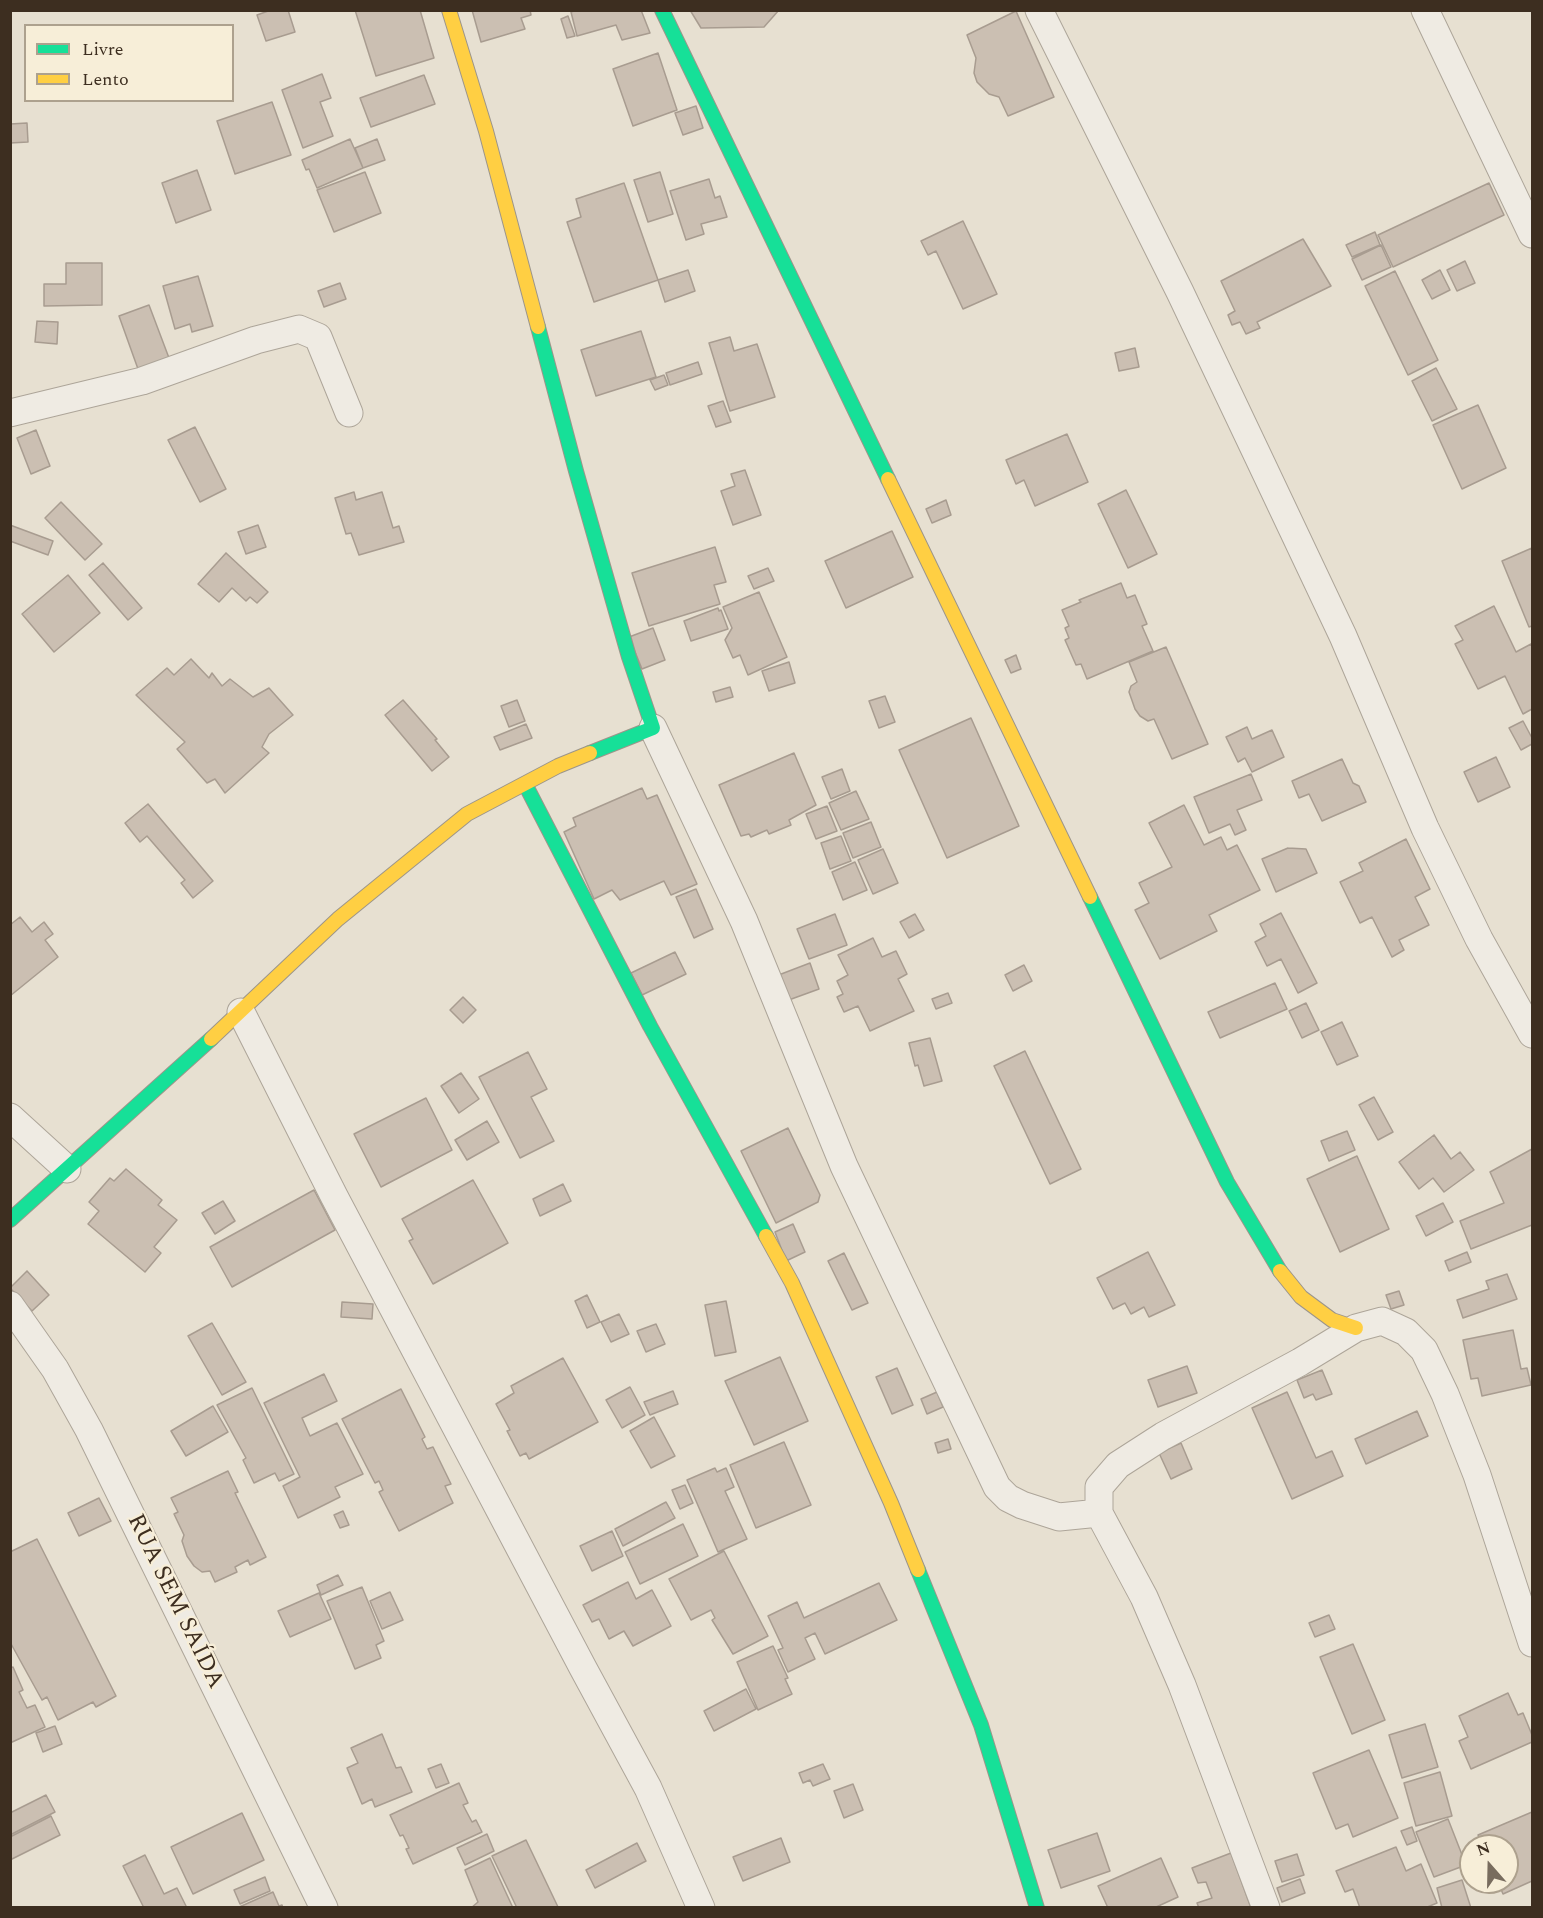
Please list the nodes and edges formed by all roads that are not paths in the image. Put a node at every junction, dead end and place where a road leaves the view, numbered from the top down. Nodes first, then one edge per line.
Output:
1 (449, 10) edge
2 (662, 10) edge
3 (1039, 10) edge
4 (1425, 10) edge
5 (1533, 234) edge
6 (349, 412) dead end
7 (10, 413) edge
8 (653, 728) junction
9 (525, 784) junction
10 (241, 1012) junction
11 (1533, 1034) edge
12 (10, 1117) edge
13 (67, 1170) junction
14 (10, 1220) edge
15 (10, 1305) edge
16 (1356, 1328) junction
17 (1099, 1513) junction
18 (1533, 1643) edge
19 (324, 1908) edge
20 (701, 1908) edge
21 (1037, 1908) edge
22 (1266, 1908) edge

1 - 8 street
2 - 16 street
3 - 11 street
4 - 5 street
6 - 7 street
8 - 9 street
8 - 17 street
9 - 10 street
9 - 21 street
10 - 13 street
10 - 20 street
12 - 13 street
13 - 14 street
15 - 19 street, RUA SEM SAÍDA
16 - 17 street
16 - 18 street
17 - 22 street

